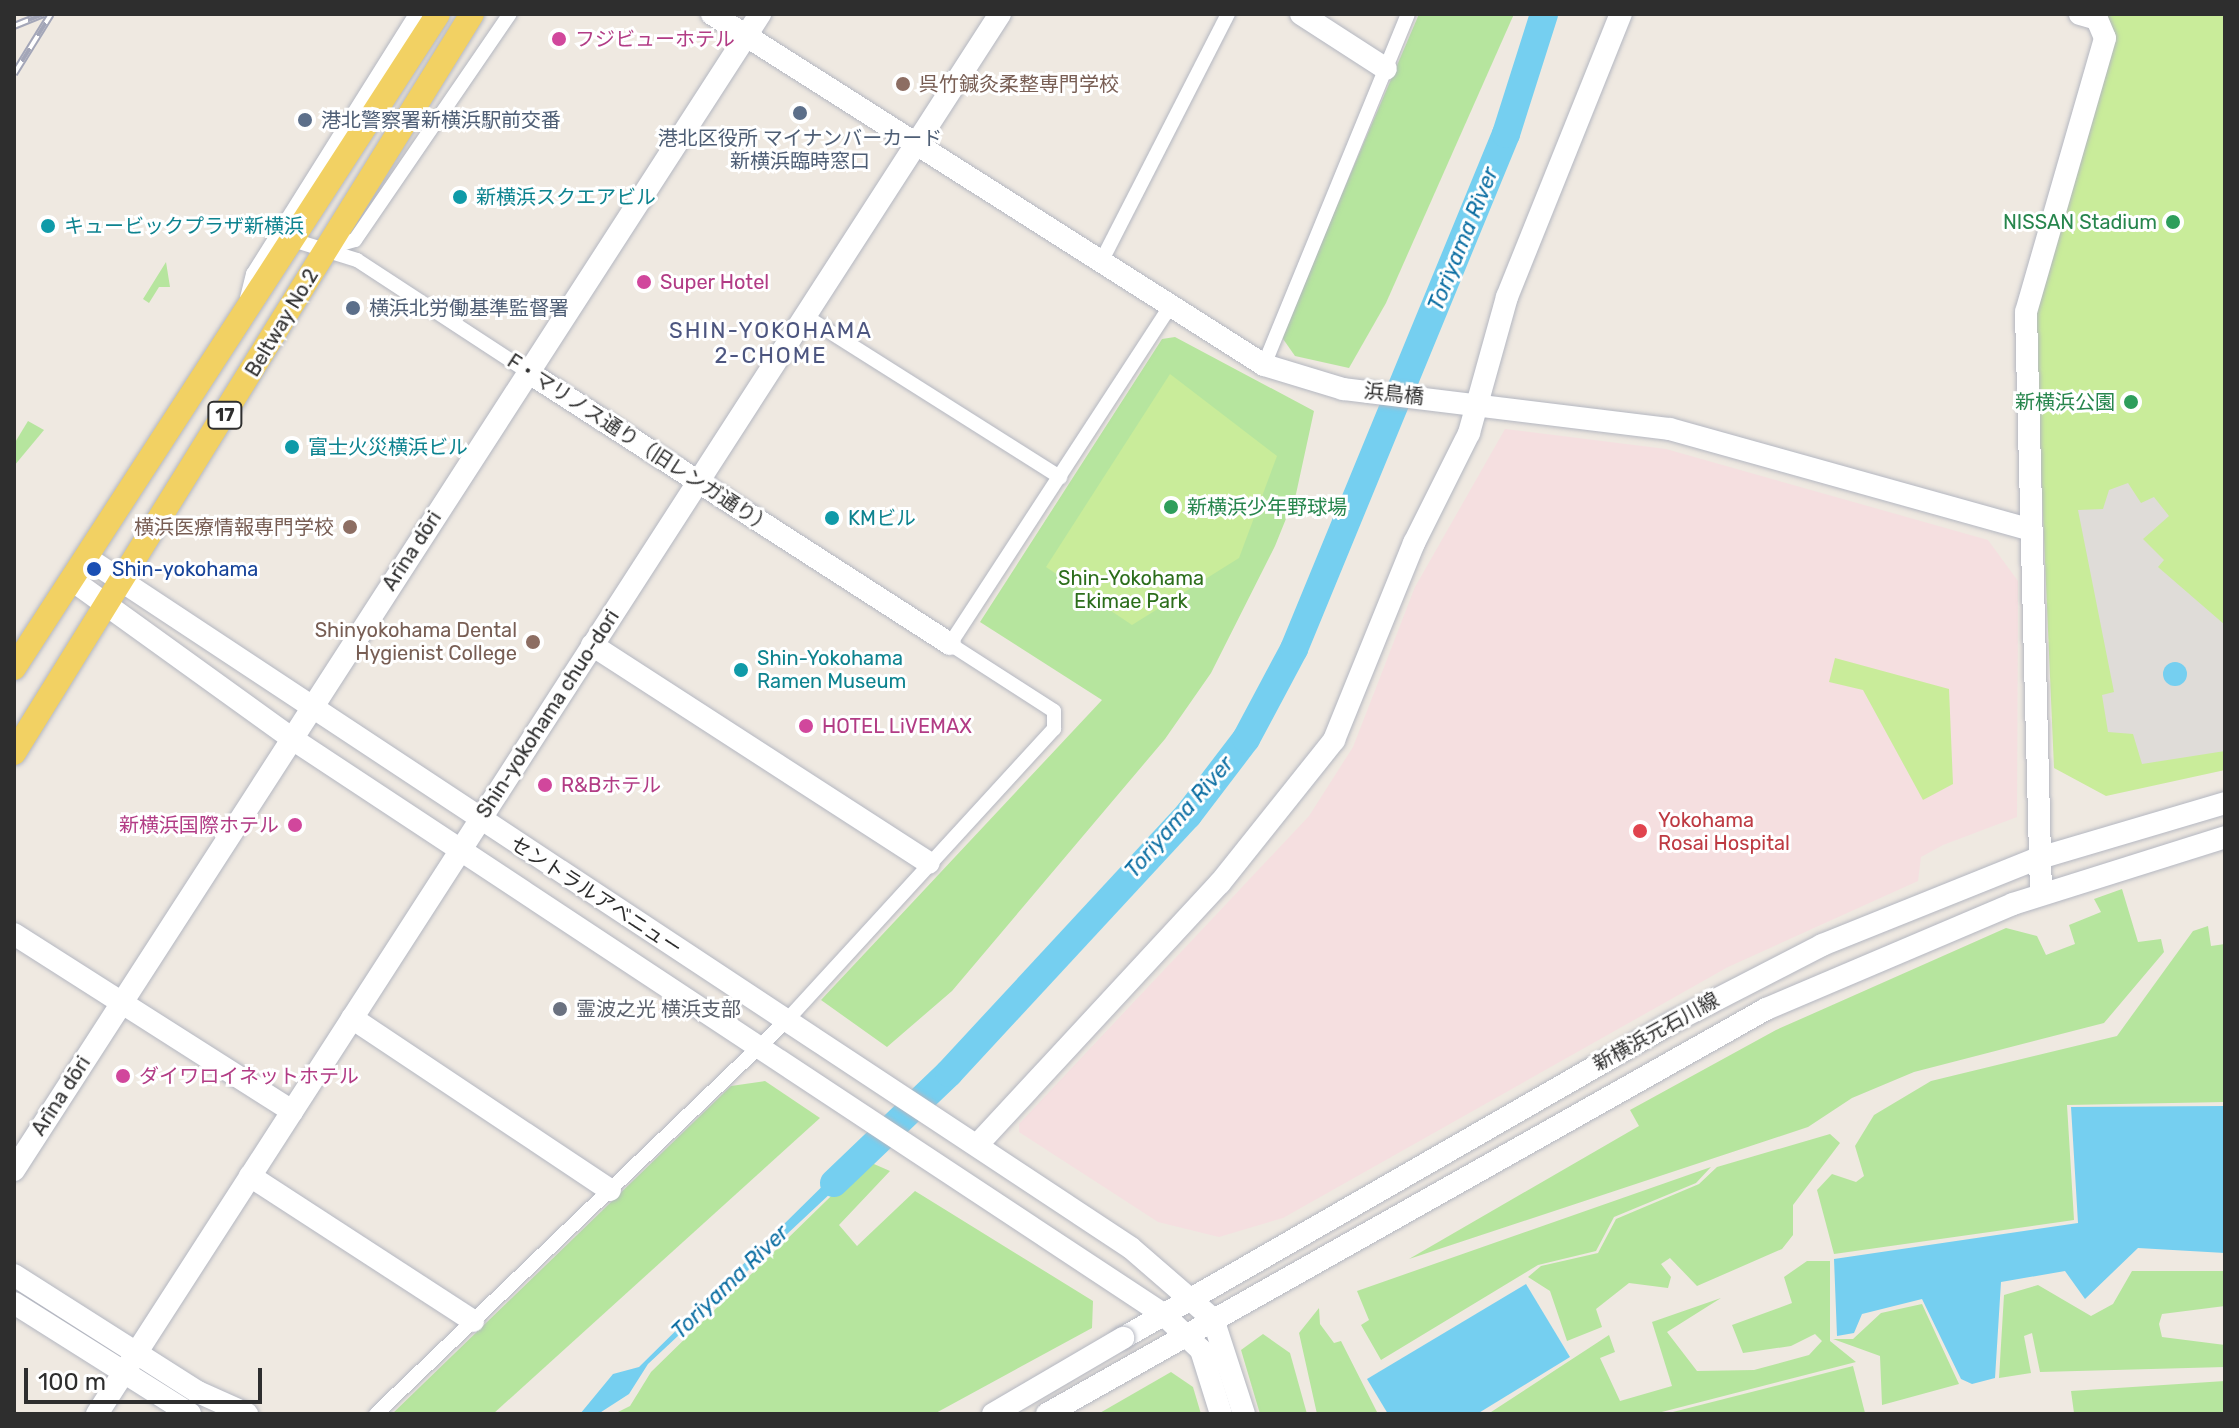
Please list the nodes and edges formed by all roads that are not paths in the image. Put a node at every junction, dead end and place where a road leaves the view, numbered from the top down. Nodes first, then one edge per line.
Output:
1 (416, 14) edge
2 (438, 14) edge
3 (472, 14) edge
4 (510, 14) edge
5 (712, 14) edge
6 (760, 14) edge
7 (1000, 14) edge
8 (1228, 14) edge
9 (1301, 14) edge
10 (1408, 14) edge
11 (1621, 14) edge
12 (2080, 14) edge
13 (746, 36) junction
14 (1386, 69) junction
15 (916, 145) junction
16 (293, 240) junction
17 (327, 248) junction
18 (1100, 264) junction
19 (1169, 308) junction
20 (805, 316) junction
21 (242, 317) junction
22 (1264, 365) junction
23 (528, 372) junction
24 (1478, 403) junction
25 (1060, 477) junction
26 (698, 482) junction
27 (2031, 530) junction
28 (87, 558) junction
29 (118, 579) junction
30 (72, 580) junction
31 (101, 605) junction
32 (950, 644) junction
33 (592, 645) junction
34 (14, 668) edge
35 (308, 710) junction
36 (291, 738) junction
37 (14, 753) edge
38 (2225, 803) edge
39 (480, 821) junction
40 (2225, 837) edge
41 (459, 852) junction
42 (2036, 859) junction
43 (929, 863) junction
44 (2041, 894) junction
45 (14, 934) edge
46 (121, 1002) junction
47 (352, 1018) junction
48 (788, 1019) junction
49 (761, 1045) junction
50 (292, 1111) junction
51 (979, 1143) junction
52 (14, 1170) edge
53 (250, 1176) junction
54 (610, 1190) junction
55 (14, 1275) edge
56 (1193, 1297) junction
57 (14, 1303) edge
58 (1163, 1314) junction
59 (1213, 1319) junction
60 (473, 1321) junction
61 (1188, 1333) junction
62 (136, 1353) junction
63 (1218, 1362) junction
64 (123, 1373) junction
65 (97, 1414) edge
66 (190, 1414) edge
67 (247, 1414) edge
68 (376, 1414) edge
69 (993, 1414) edge
70 (1047, 1414) edge
71 (1221, 1414) edge
72 (1244, 1414) edge

1 - 21 street
2 - 16 main road, Beltway No.2 / 17
3 - 17 main road, Beltway No.2 / 17
4 - 17 street
5 - 13 street, 浜鳥橋
6 - 13 street, Arīna dōri
7 - 15 street, Shin-yokohama chuo-dori
8 - 18 street
9 - 14 street
10 - 14 street
11 - 24 street
12 - 27 street
13 - 15 street, 浜鳥橋
13 - 23 street, Arīna dōri
14 - 22 street
15 - 18 street, 浜鳥橋
15 - 20 street, Shin-yokohama chuo-dori
16 - 17 street, F・マリノス通り（旧レンガ通り）
16 - 21 main road, Beltway No.2 / 17
17 - 23 street, F・マリノス通り（旧レンガ通り）
17 - 29 main road, Beltway No.2 / 17
18 - 19 street, 浜鳥橋
19 - 22 street, 浜鳥橋
19 - 25 street
20 - 25 street
20 - 26 street, Shin-yokohama chuo-dori
21 - 28 main road, Beltway No.2 / 17
22 - 24 street, 浜鳥橋
23 - 26 street, F・マリノス通り（旧レンガ通り）
23 - 35 street, Arīna dōri
24 - 27 street, 浜鳥橋
24 - 51 street
25 - 32 street
26 - 32 street, F・マリノス通り（旧レンガ通り）
26 - 33 street, Shin-yokohama chuo-dori
27 - 42 street
28 - 29 street, セントラルアベニュー
28 - 30 main road, Beltway No.2 / 17
29 - 31 main road, Beltway No.2 / 17
29 - 35 street, セントラルアベニュー
30 - 31 street, セントラルアベニュー
30 - 34 main road, Beltway No.2 / 17
31 - 36 street, セントラルアベニュー
31 - 37 main road, Beltway No.2 / 17
32 - 43 street
33 - 39 street, Shin-yokohama chuo-dori
33 - 43 street
35 - 36 street, Arīna dōri
35 - 39 street, セントラルアベニュー
36 - 41 street, セントラルアベニュー
36 - 46 street, Arīna dōri
38 - 42 street, 新横浜元石川線
39 - 41 street, Shin-yokohama chuo-dori
39 - 48 street, セントラルアベニュー
40 - 44 street, 新横浜元石川線
41 - 47 street, Shin-yokohama chuo-dori
41 - 49 street, セントラルアベニュー
42 - 44 street
42 - 56 street, 新横浜元石川線
43 - 48 street
44 - 59 street, 新横浜元石川線
45 - 46 street
46 - 50 street
46 - 52 street, Arīna dōri
47 - 50 street, Shin-yokohama chuo-dori
47 - 54 street
48 - 49 street
48 - 51 street, セントラルアベニュー
49 - 54 street
49 - 58 street, セントラルアベニュー
50 - 53 street, Shin-yokohama chuo-dori
51 - 56 street, セントラルアベニュー
53 - 60 street
53 - 62 street, Shin-yokohama chuo-dori
54 - 60 street
55 - 62 street
56 - 58 street, 新横浜元石川線
56 - 59 street, セントラルアベニュー
57 - 64 street
58 - 61 street, セントラルアベニュー
58 - 69 street, 新横浜元石川線, bridge
59 - 61 street, 新横浜元石川線
59 - 63 street
60 - 68 street
61 - 63 street
61 - 70 street, 新横浜元石川線
62 - 64 street, Shin-yokohama chuo-dori
62 - 67 street
63 - 71 street
63 - 72 street
64 - 65 street, Shin-yokohama chuo-dori
64 - 66 street

